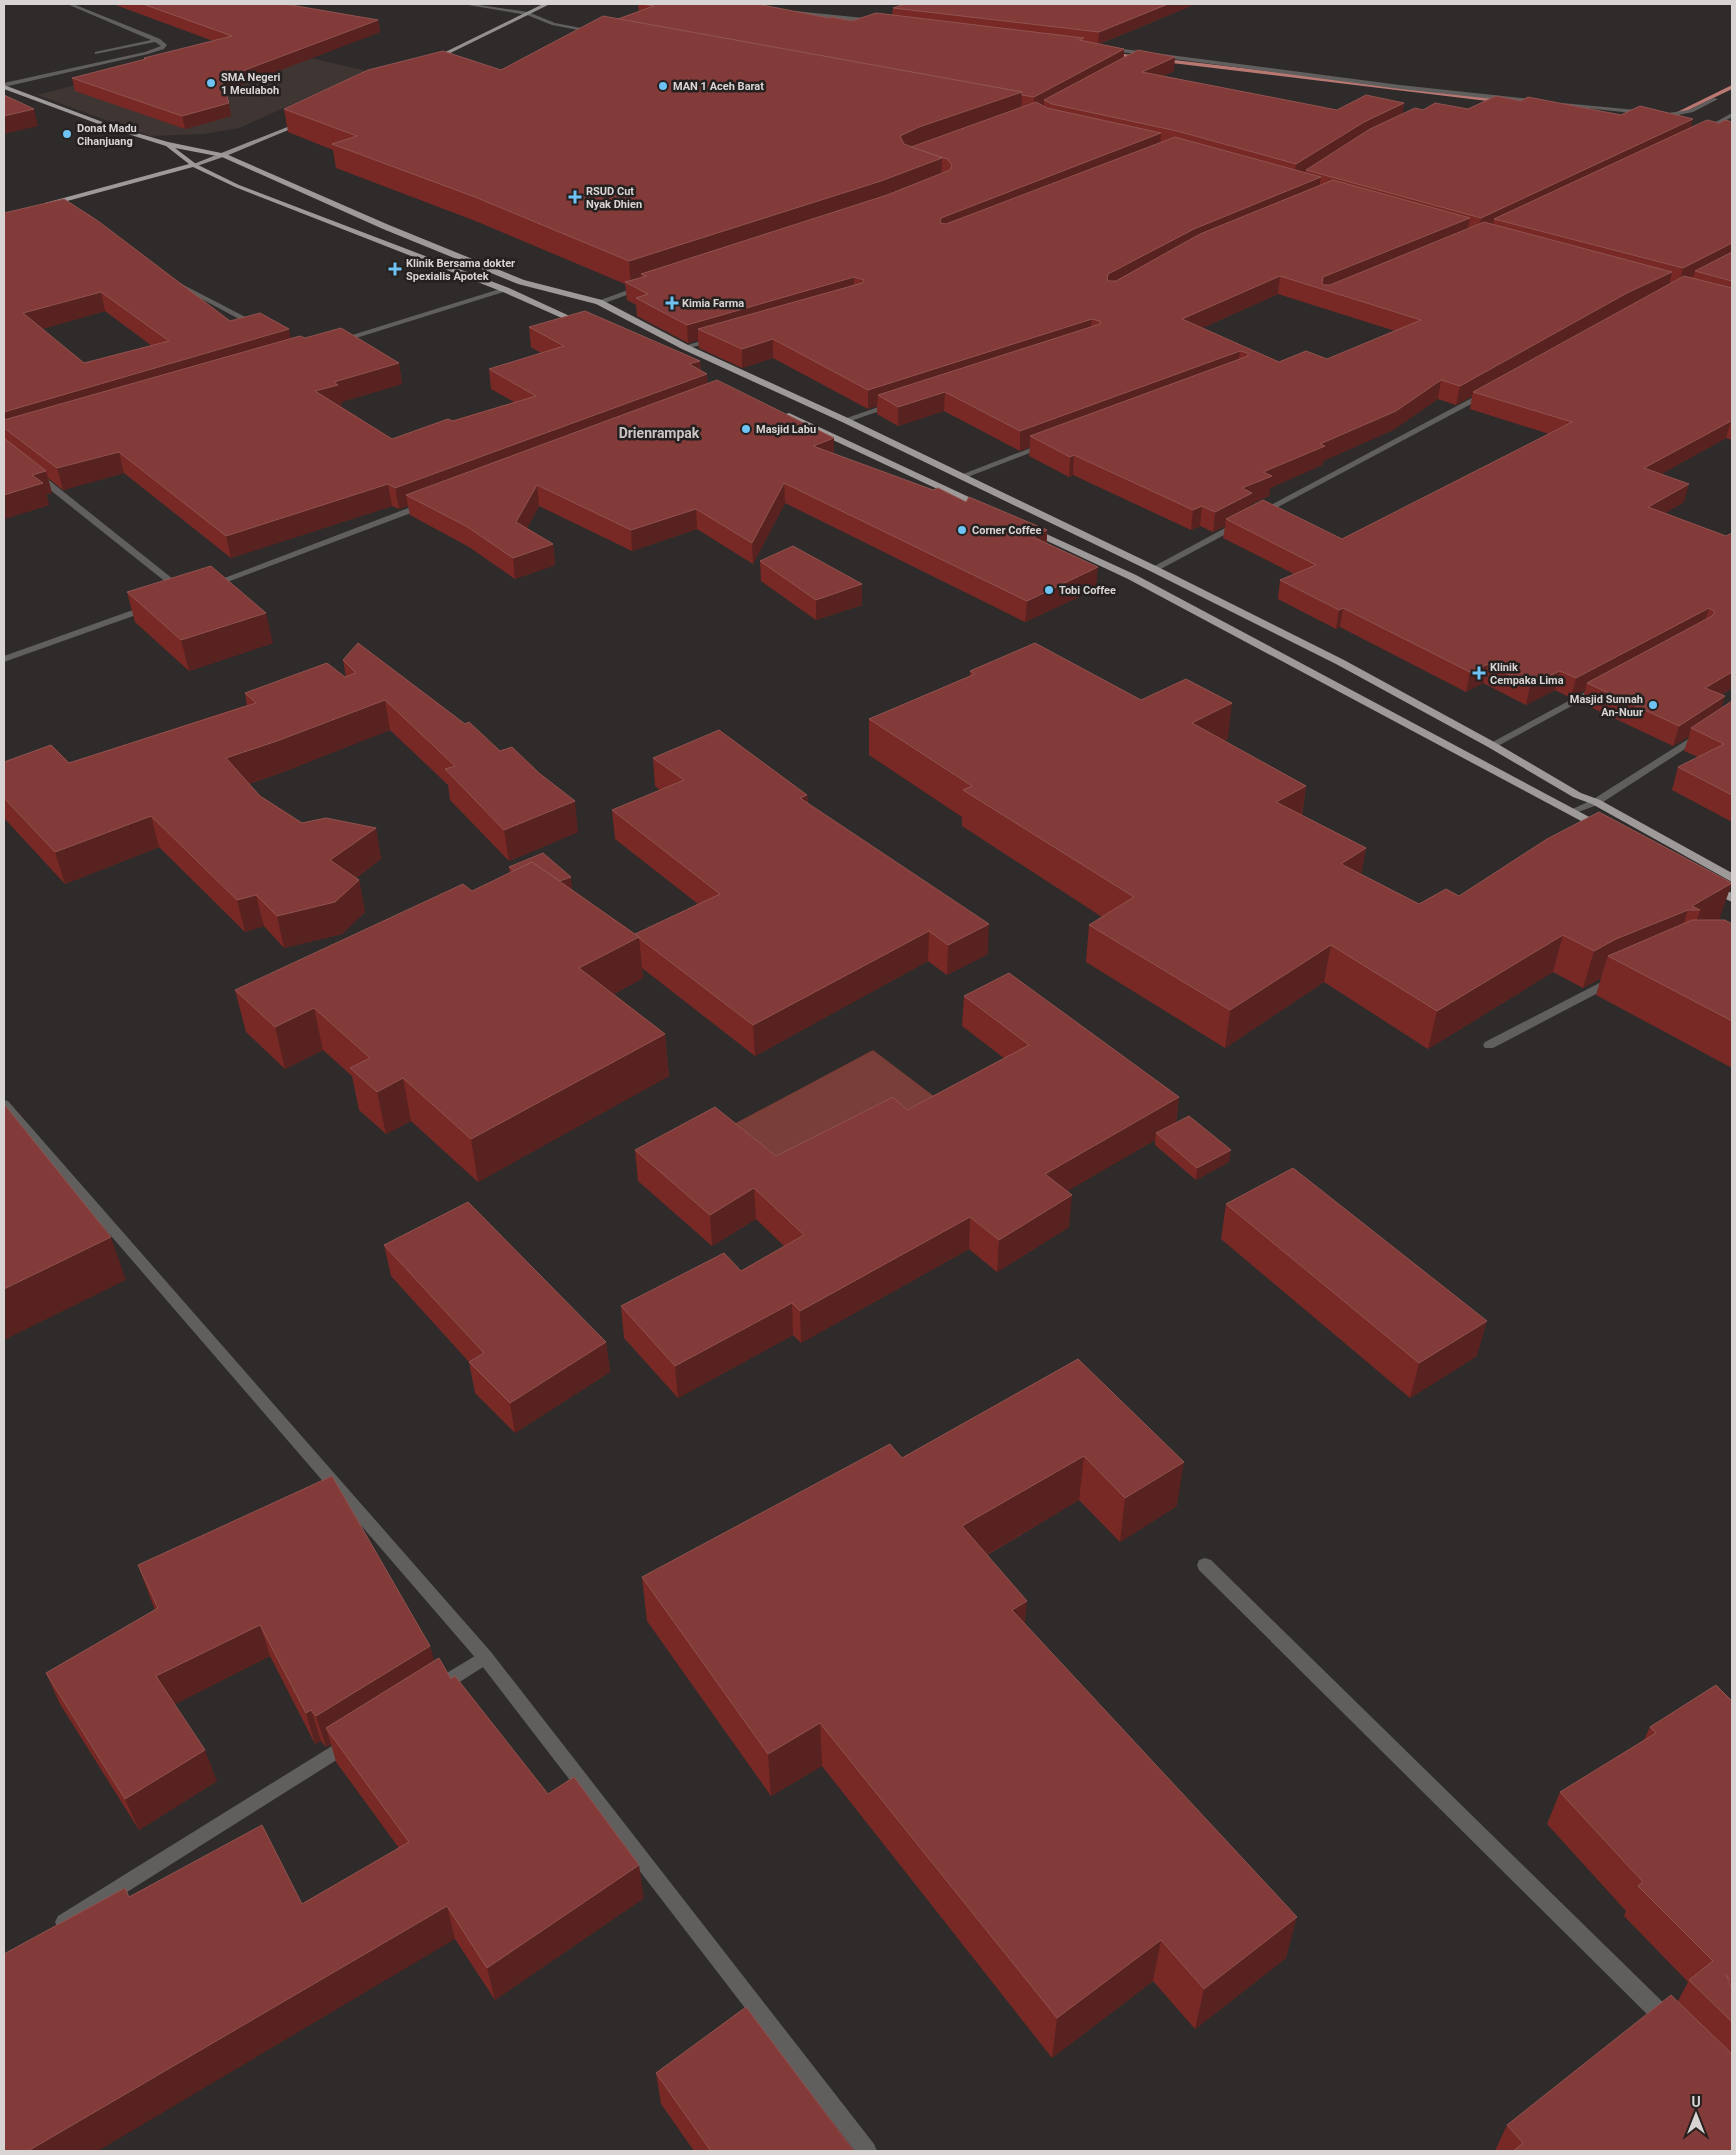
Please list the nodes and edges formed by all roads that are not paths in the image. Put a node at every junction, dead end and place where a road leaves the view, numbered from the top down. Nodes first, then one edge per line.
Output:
1 (69, 4) edge
2 (465, 4) edge
3 (547, 4) edge
4 (788, 12) edge
5 (528, 14) junction
6 (877, 22) edge
7 (602, 33) edge
8 (158, 40) junction
9 (1103, 49) edge
10 (97, 53) dead end
11 (1151, 55) junction
12 (1136, 60) edge
13 (429, 61) edge
14 (4, 86) edge
15 (1715, 99) dead end
16 (1544, 103) edge
17 (1553, 104) edge
18 (1732, 114) edge
19 (306, 121) edge
20 (1716, 124) junction
21 (1724, 126) edge
22 (1698, 133) edge
23 (167, 144) junction
24 (224, 155) junction
25 (194, 165) junction
26 (42, 207) edge
27 (160, 275) edge
28 (646, 286) edge
29 (506, 290) junction
30 (599, 302) junction
31 (588, 326) edge
32 (264, 328) edge
33 (722, 337) edge
34 (326, 345) edge
35 (685, 347) junction
36 (1492, 391) edge
37 (901, 402) edge
38 (779, 412) edge
39 (846, 420) junction
40 (1055, 442) edge
41 (27, 466) edge
42 (962, 476) junction
43 (437, 501) edge
44 (996, 514) edge
45 (1024, 526) edge
46 (1154, 568) junction
47 (205, 587) edge
48 (177, 597) edge
49 (159, 604) edge
50 (4, 659) edge
51 (1606, 684) edge
52 (1708, 729) edge
53 (1492, 744) junction
54 (1596, 802) junction
55 (1573, 811) junction
56 (1615, 834) edge
57 (1732, 878) edge
58 (1699, 880) edge
59 (1732, 898) edge
60 (1627, 974) edge
61 (1489, 1046) dead end
62 (4, 1104) edge
63 (1205, 1565) dead end
64 (485, 1657) junction
65 (427, 1694) edge
66 (360, 1736) edge
67 (49, 1932) edge
68 (1675, 2028) edge
69 (866, 2151) edge

1 - 8 street
2 - 5 street
3 - 5 main road
4 - 6 street
5 - 7 street
5 - 13 main road
8 - 10 street
8 - 14 street
9 - 11 street
11 - 12 street
11 - 16 street
14 - 23 highway
15 - 17 street
18 - 20 street
19 - 24 main road
20 - 21 street
20 - 22 street
23 - 24 highway
23 - 25 highway
24 - 25 main road
24 - 30 highway
25 - 26 highway
25 - 29 highway
27 - 32 street
28 - 30 street
29 - 31 highway
29 - 34 street
30 - 35 highway
33 - 35 street
35 - 39 highway
36 - 46 street
37 - 39 street
38 - 44 highway
39 - 42 highway
40 - 42 street
41 - 48 street
42 - 46 highway
43 - 47 street
45 - 55 highway
46 - 53 highway
49 - 50 street
51 - 53 street
52 - 54 street
53 - 54 highway
54 - 55 street
54 - 57 highway
55 - 56 highway
58 - 59 highway
60 - 61 street
62 - 64 street
63 - 68 street
64 - 65 street
64 - 69 street
66 - 67 street

